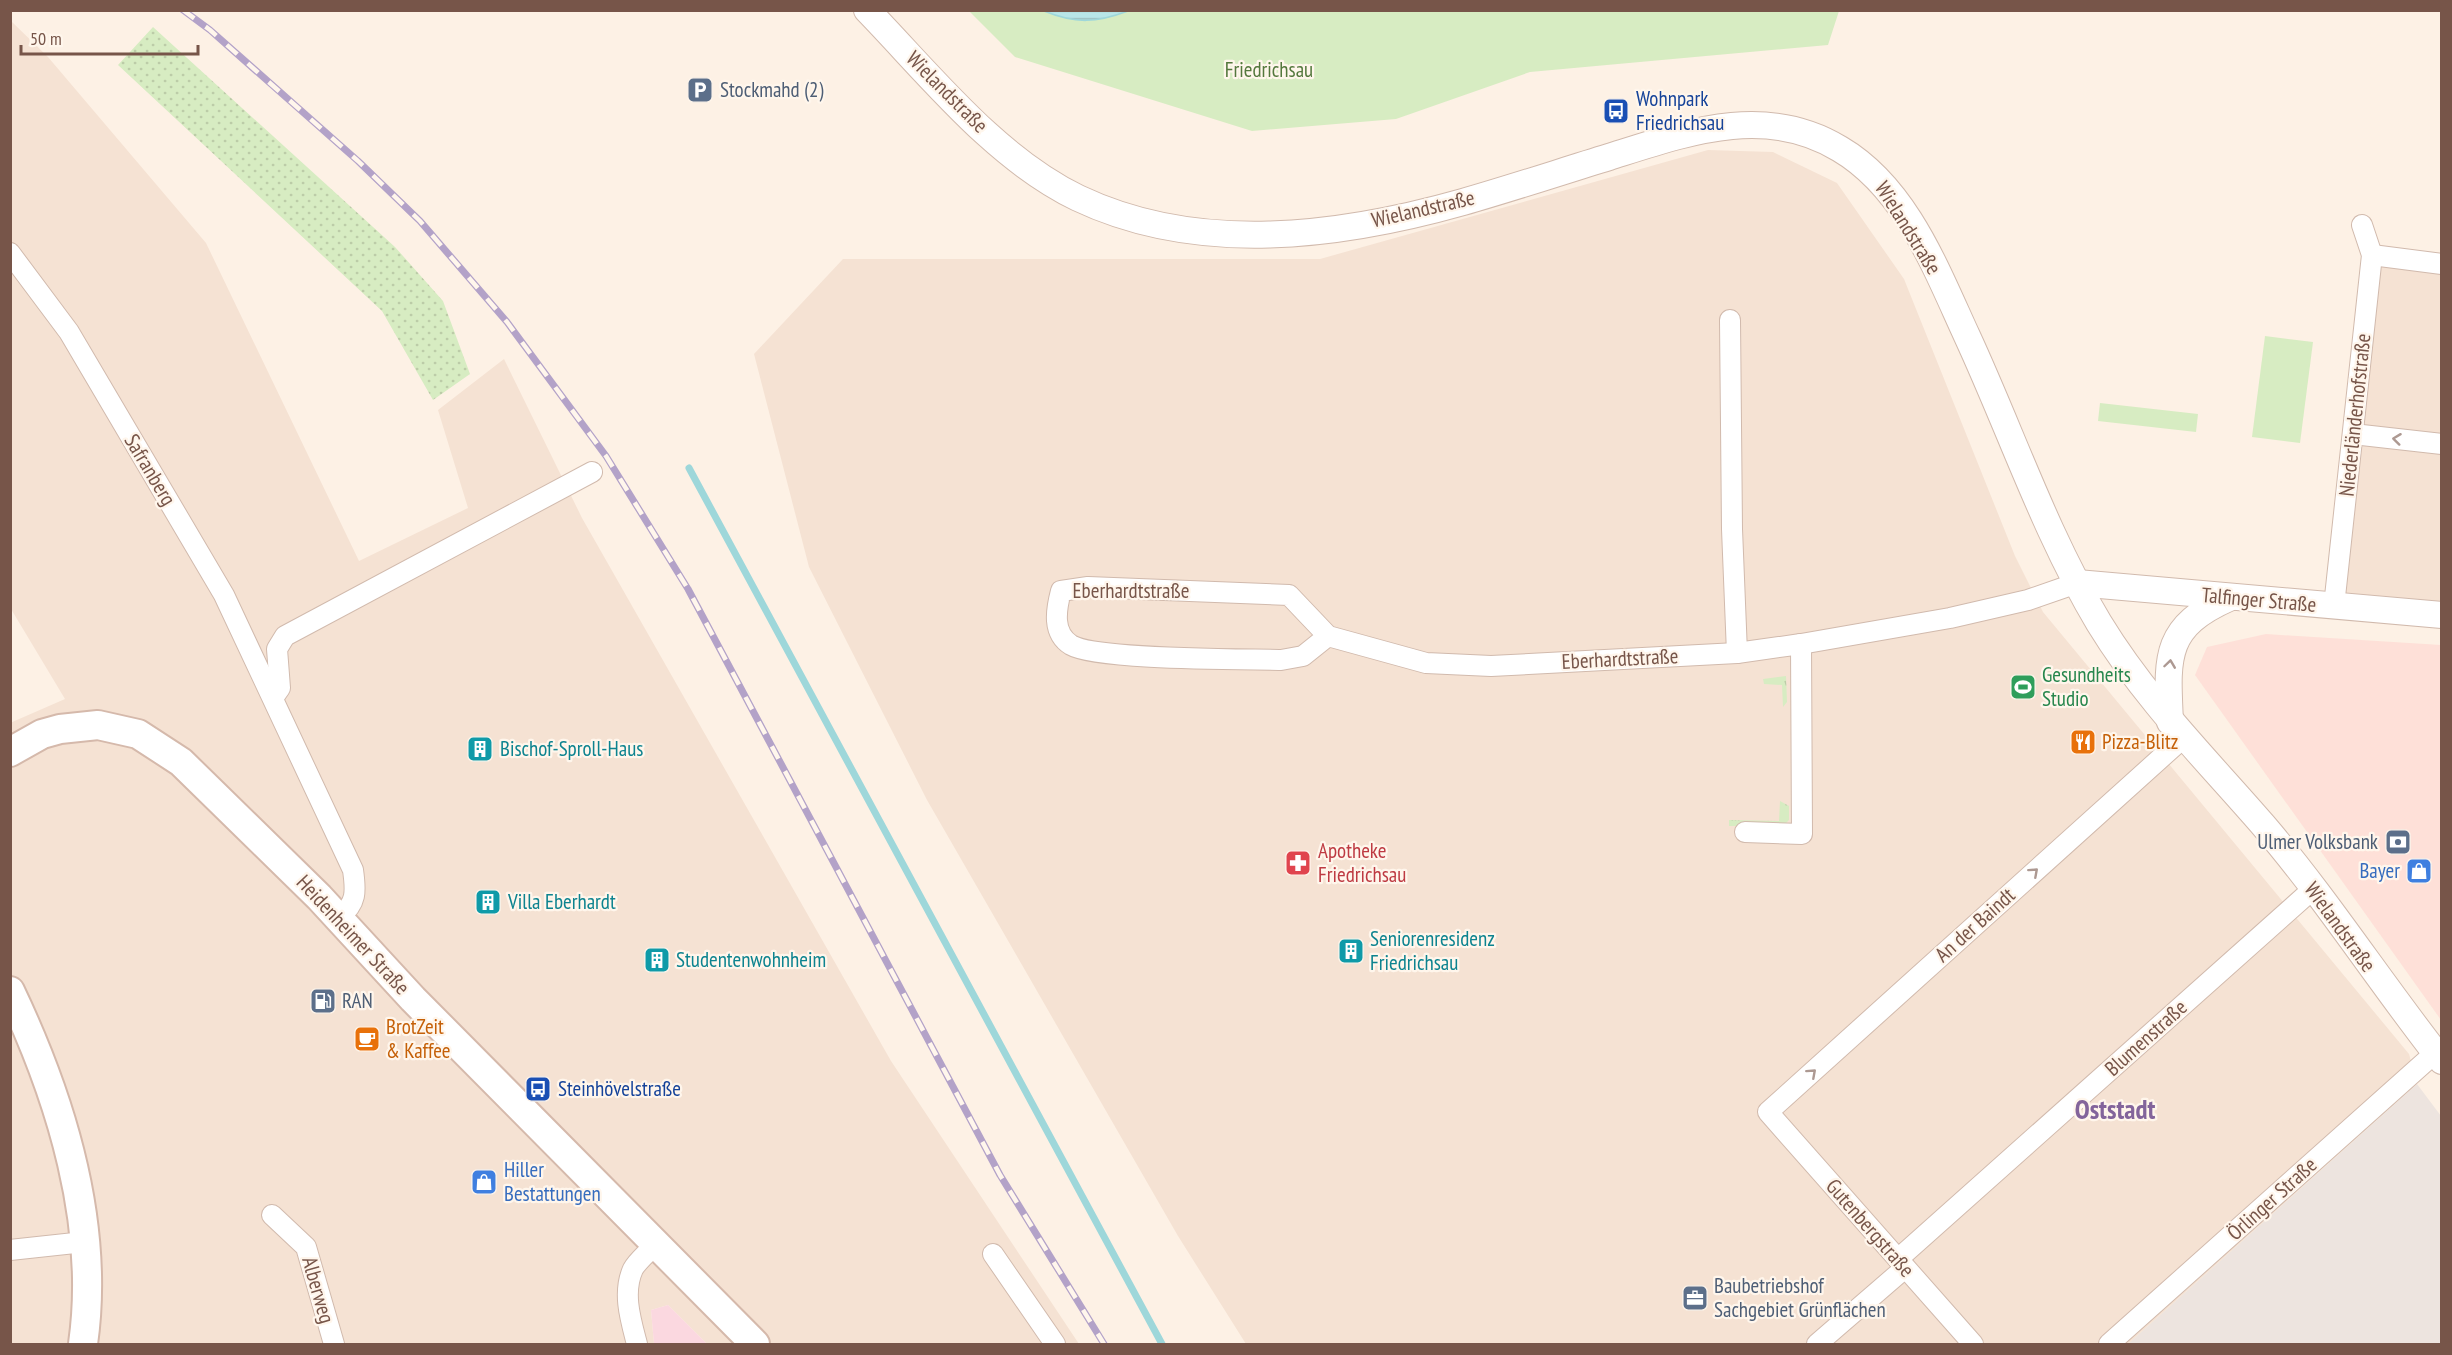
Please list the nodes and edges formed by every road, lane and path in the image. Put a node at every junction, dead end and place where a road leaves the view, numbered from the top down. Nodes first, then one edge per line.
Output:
1 (867, 10) edge
2 (2362, 225) dead end
3 (10, 253) edge
4 (2372, 255) junction
5 (2442, 264) edge
6 (1730, 320) dead end
7 (2353, 434) junction
8 (2442, 444) edge
9 (592, 472) dead end
10 (2077, 583) junction
11 (2229, 598) junction
12 (2334, 606) junction
13 (2442, 615) edge
14 (1328, 636) junction
15 (1801, 644) junction
16 (1737, 653) junction
17 (273, 698) junction
18 (2177, 730) junction
19 (10, 752) edge
20 (1745, 832) dead end
21 (2313, 889) junction
22 (339, 917) junction
23 (10, 991) edge
24 (2438, 1057) edge
25 (1768, 1112) joint
26 (272, 1215) dead end
27 (84, 1242) junction
28 (655, 1244) junction
29 (10, 1250) edge
30 (993, 1254) dead end
31 (1901, 1263) junction
32 (83, 1344) edge
33 (334, 1344) edge
34 (637, 1344) edge
35 (755, 1344) edge
36 (1055, 1344) edge
37 (1817, 1344) edge
38 (1972, 1344) edge
39 (2109, 1344) edge

1 - 10 street, Wielandstraße
2 - 4 street, Niederländerhofstraße
3 - 17 street, Safranberg
4 - 5 street
4 - 7 street, Niederländerhofstraße
6 - 16 street
8 -> 7 street
7 - 12 street, Niederländerhofstraße
9 - 17 street
10 - 11 street, Talfinger Straße
10 - 15 street, Eberhardtstraße
10 - 18 street, Wielandstraße
11 - 12 street, Talfinger Straße
18 -> 11 street
12 - 13 street, Talfinger Straße
14 - 14 street, Eberhardtstraße
14 - 16 street, Eberhardtstraße
15 - 16 street, Eberhardtstraße
15 - 20 street
17 - 22 street, Safranberg
18 - 21 street, Wielandstraße
25 -> 18 street, An der Baindt
19 - 22 main road, Heidenheimer Straße
21 - 24 street, Wielandstraße
21 - 31 street, Blumenstraße
22 - 28 main road, Heidenheimer Straße
23 - 27 main road
24 - 39 street, Örlinger Straße
25 - 31 street, Gutenbergstraße
26 - 33 street, Alberweg
27 - 29 street
27 - 32 main road
28 - 34 street
28 - 35 main road, Heidenheimer Straße
30 - 36 street
31 - 37 street, Blumenstraße
31 - 38 street, Gutenbergstraße

